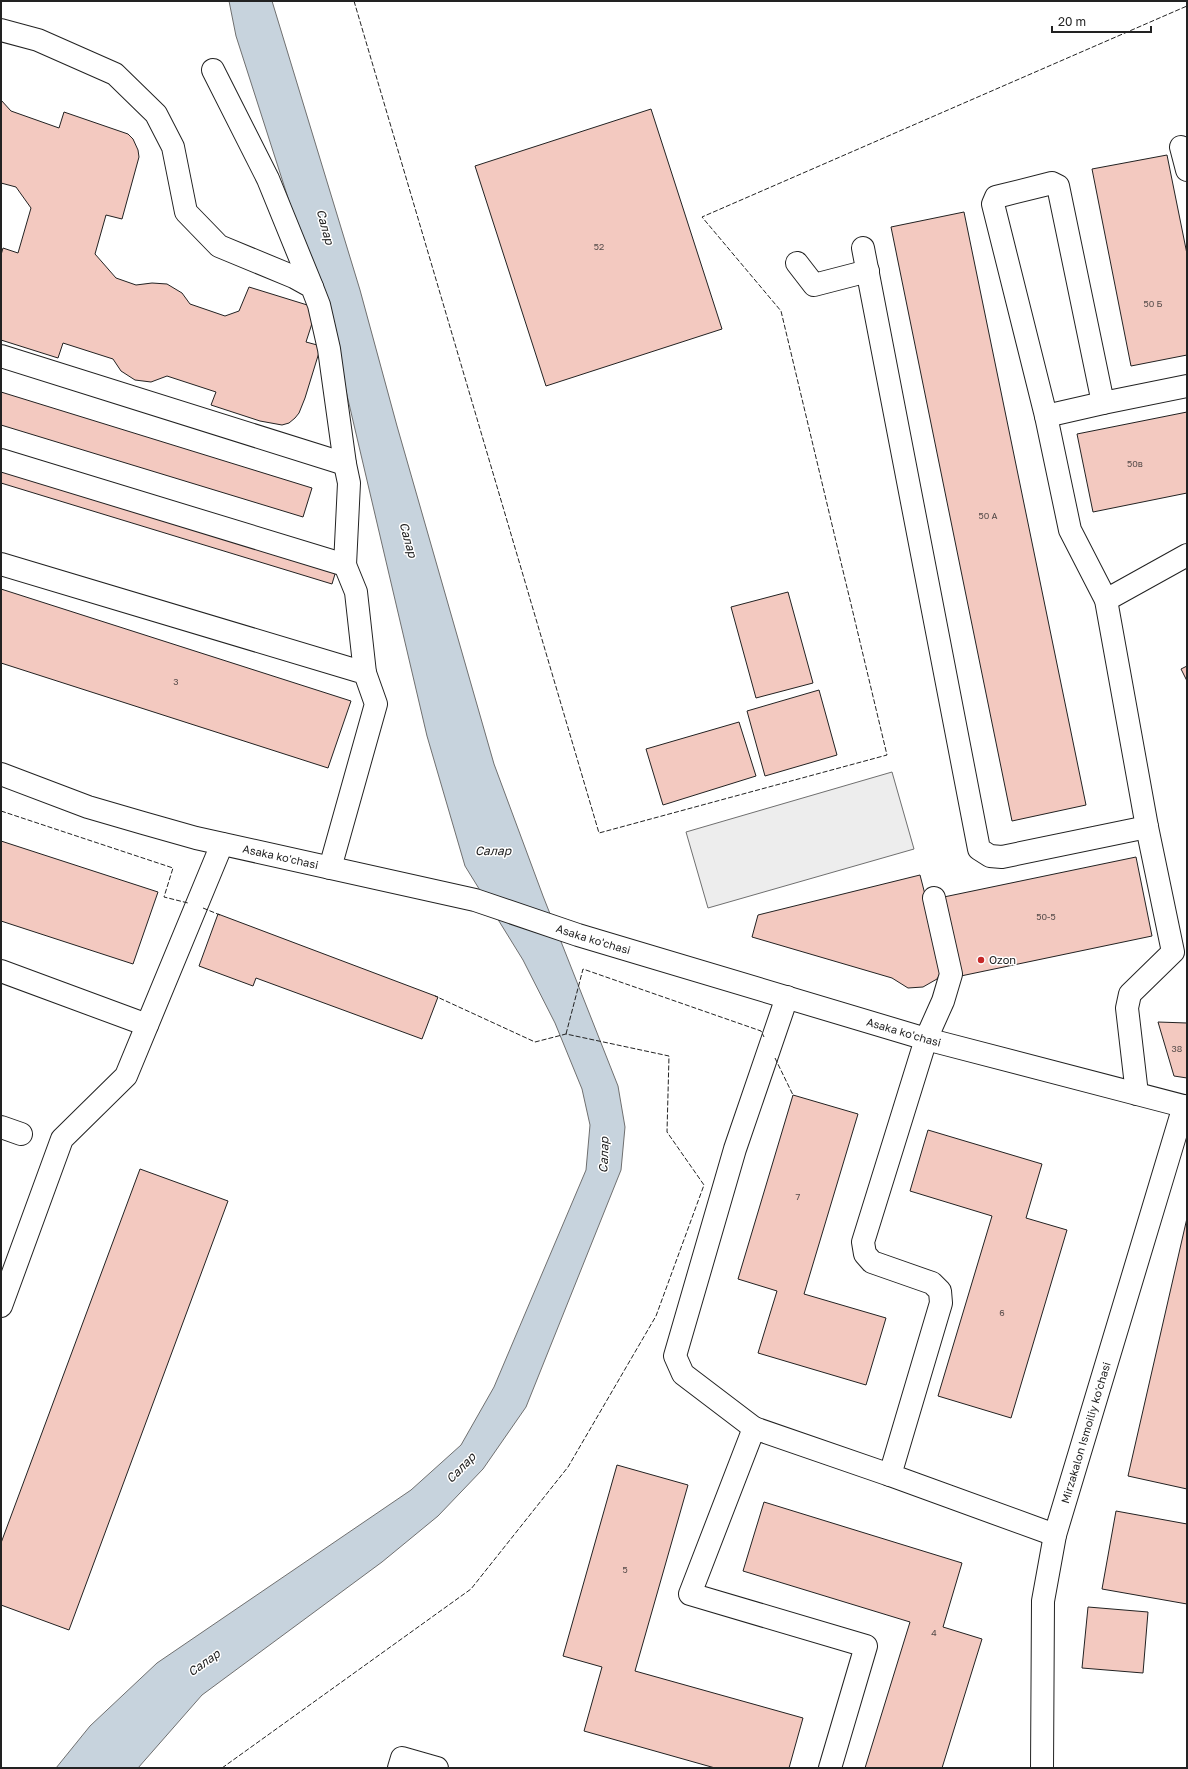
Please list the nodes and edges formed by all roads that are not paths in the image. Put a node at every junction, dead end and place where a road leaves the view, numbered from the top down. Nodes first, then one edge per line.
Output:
1 (1, 30) edge
2 (213, 70) dead end
3 (1180, 147) dead end
4 (1187, 170) edge
5 (864, 248) dead end
6 (797, 262) dead end
7 (868, 271) junction
8 (312, 287) junction
9 (1, 356) edge
10 (1187, 386) edge
11 (1103, 403) junction
12 (1046, 416) junction
13 (1, 460) edge
14 (345, 464) junction
15 (1187, 555) edge
16 (1, 564) edge
17 (345, 565) junction
18 (1106, 600) junction
19 (365, 673) junction
20 (1, 774) edge
21 (1146, 827) junction
22 (222, 844) junction
23 (330, 868) junction
24 (934, 898) dead end
25 (1, 971) edge
26 (787, 997) junction
27 (147, 1025) junction
28 (926, 1039) junction
29 (1137, 1094) junction
30 (1186, 1106) edge
31 (1, 1306) edge
32 (754, 1428) junction
33 (890, 1475) junction
34 (1055, 1535) junction
35 (399, 1768) edge
36 (437, 1768) edge
37 (830, 1768) edge
38 (1042, 1768) edge

1 - 8 street
2 - 8 street
3 - 4 street
5 - 7 street
6 - 7 street
7 - 21 street
8 - 14 street
9 - 14 street
10 - 11 street
11 - 12 street
11 - 12 street
12 - 18 street
13 - 17 street
14 - 17 street
15 - 18 street
16 - 19 street
17 - 19 street
18 - 21 street
19 - 23 street
20 - 22 street, Asaka ko'chasi
21 - 29 street
22 - 23 street, Asaka ko'chasi
22 - 27 street
23 - 26 street, Asaka ko'chasi
24 - 28 street
25 - 27 street
26 - 28 street, Asaka ko'chasi
26 - 32 street
27 - 31 street
28 - 29 street, Asaka ko'chasi
28 - 33 street
29 - 30 street, Asaka ko'chasi
30 - 34 street, Mirzakalon Ismoiliy ko'chasi
32 - 33 street
32 - 37 street
33 - 34 street
34 - 38 street, Mirzakalon Ismoiliy ko'chasi
35 - 36 street

